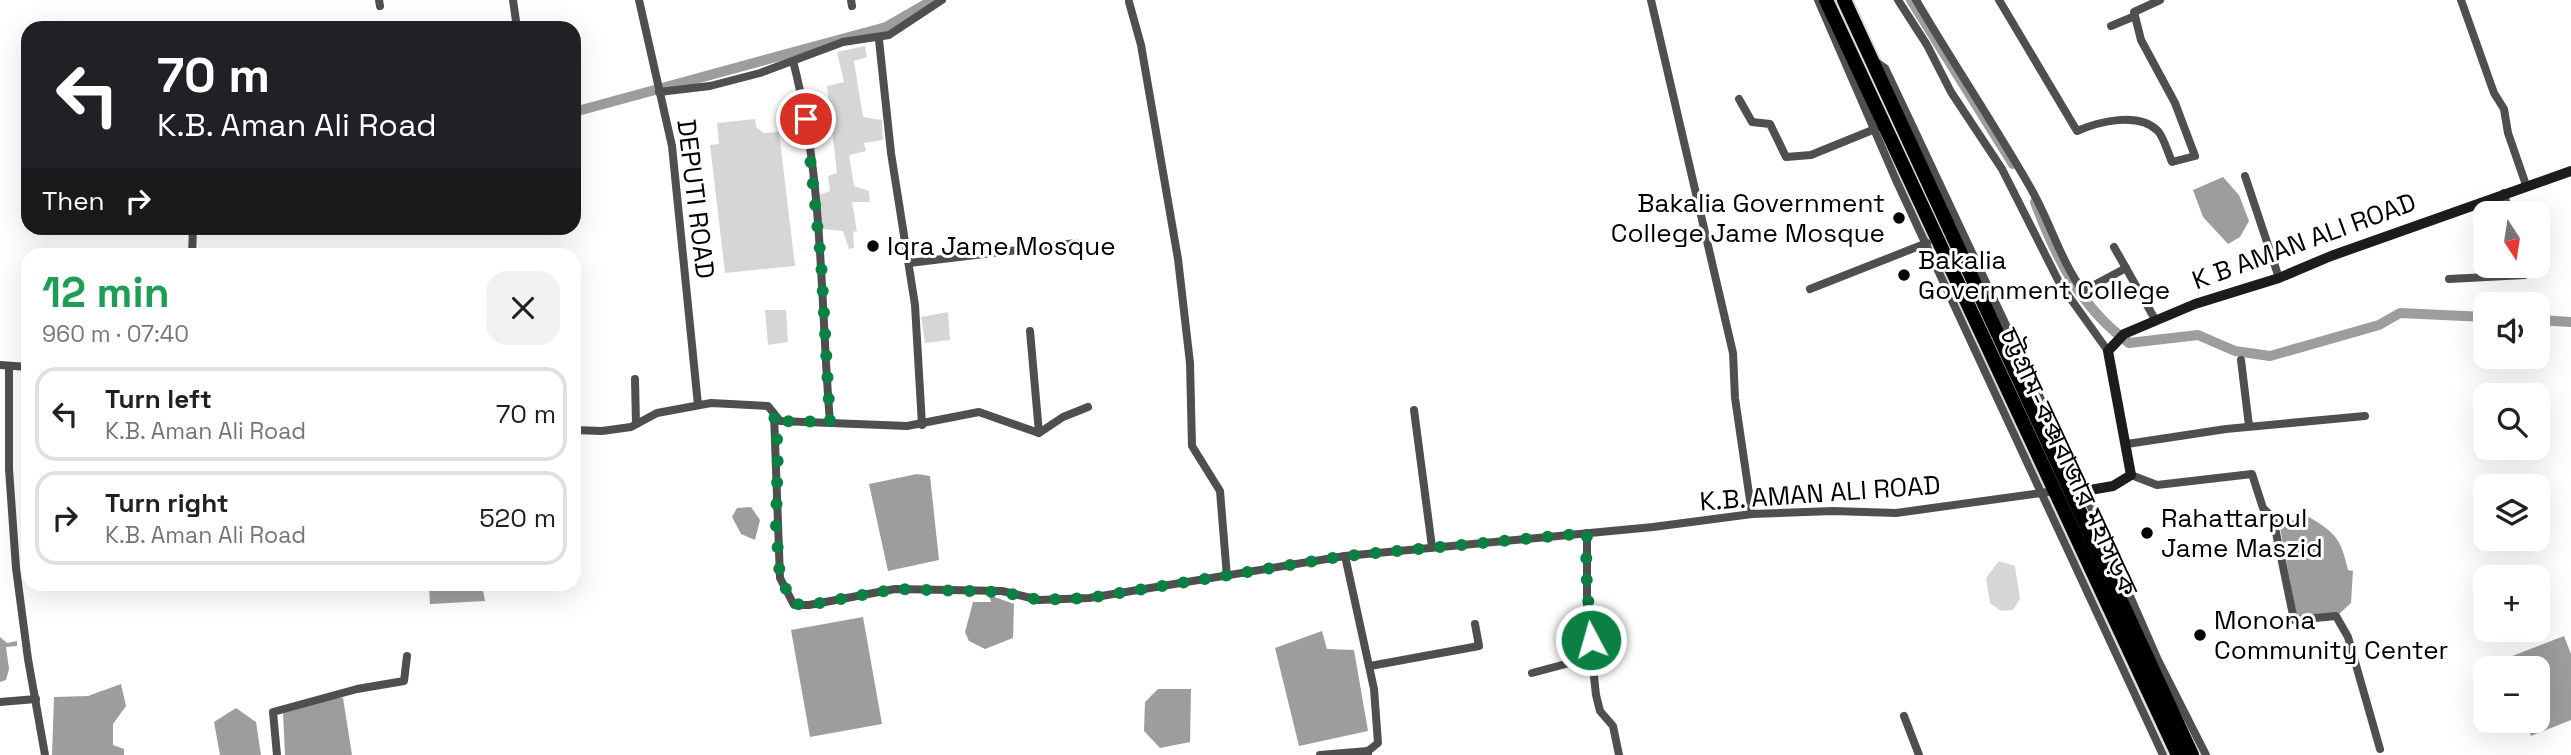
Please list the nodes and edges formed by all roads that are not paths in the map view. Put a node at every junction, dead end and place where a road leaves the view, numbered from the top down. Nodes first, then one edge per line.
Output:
1 (513, 0) edge
2 (639, 0) edge
3 (942, 0) edge
4 (1651, 0) edge
5 (1818, 0) edge
6 (1826, 0) edge
7 (1844, 0) edge
8 (1898, 0) edge
9 (1916, 0) edge
10 (1999, 0) edge
11 (2160, 0) edge
12 (2461, 0) edge
13 (1129, 2) dead end
14 (2135, 16) junction
15 (516, 21) edge
16 (2111, 26) dead end
17 (879, 40) dead end
18 (1871, 58) junction
19 (793, 61) junction
20 (659, 92) junction
21 (1739, 99) dead end
22 (1875, 129) junction
23 (2571, 171) edge
24 (2245, 176) dead end
25 (2526, 185) junction
26 (2504, 193) junction
27 (2506, 201) edge
28 (1076, 243) dead end
29 (1927, 243) junction
30 (2114, 247) dead end
31 (909, 262) junction
32 (2126, 268) junction
33 (2279, 278) junction
34 (2473, 278) edge
35 (2449, 279) dead end
36 (1810, 289) dead end
37 (2156, 321) junction
38 (1030, 331) dead end
39 (2111, 347) junction
40 (2241, 360) dead end
41 (4, 365) edge
42 (635, 379) dead end
43 (698, 405) junction
44 (1088, 407) dead end
45 (1414, 410) dead end
46 (774, 414) junction
47 (2365, 415) dead end
48 (830, 422) junction
49 (636, 424) junction
50 (922, 425) junction
51 (2249, 426) junction
52 (581, 430) edge
53 (1040, 433) junction
54 (2127, 444) junction
55 (2131, 475) junction
56 (2045, 491) junction
57 (2080, 491) junction
58 (1752, 514) junction
59 (1587, 533) junction
60 (1432, 547) junction
61 (1345, 556) junction
62 (1227, 577) junction
63 (1475, 624) dead end
64 (407, 656) dead end
65 (1592, 657) junction
66 (1370, 666) junction
67 (1532, 673) dead end
68 (36, 699) junction
69 (0, 702) edge
70 (1904, 716) dead end
71 (2380, 749) dead end
72 (1368, 753) edge
73 (45, 755) edge
74 (277, 755) edge
75 (1320, 755) edge
76 (1619, 755) edge
77 (1919, 755) edge
78 (2163, 755) edge
79 (2178, 755) edge
80 (2192, 755) edge
81 (2206, 755) edge

1 - 15 street
2 - 20 street, DEPUTI ROAD
3 - 19 street
4 - 58 street
5 - 22 street
6 - 79 highway, চট্টগ্রাম-কক্সবাজার মহাসড়ক
7 - 18 highway, চট্টগ্রাম-কক্সবাজার মহাসড়ক
8 - 39 street
9 - 32 street
10 - 14 street
11 - 14 street
12 - 25 street
13 - 62 street
14 - 16 street
17 - 31 street
18 - 57 street
18 - 80 highway, চট্টগ্রাম-কক্সবাজার মহাসড়ক
19 - 20 street
19 - 48 street
20 - 43 street, DEPUTI ROAD
21 - 22 street
22 - 29 street
23 - 25 street, K B AMAN ALI ROAD
24 - 33 street
25 - 26 street, K B AMAN ALI ROAD
26 - 27 street
26 - 33 street, K B AMAN ALI ROAD
28 - 31 street
29 - 36 street
29 - 56 street
30 - 32 street
31 - 50 street
32 - 37 street
33 - 37 street, K B AMAN ALI ROAD
34 - 35 street
37 - 39 street, K B AMAN ALI ROAD
38 - 53 street
39 - 54 street
40 - 51 street
41 - 68 street
42 - 49 street
43 - 46 street
43 - 49 street
44 - 53 street
45 - 60 street
46 - 48 street
46 - 62 street, K.B. AMAN ALI ROAD
47 - 51 street
48 - 50 street
49 - 52 street
50 - 53 street
51 - 54 street
54 - 55 street
55 - 57 street
55 - 71 street
56 - 58 street, K.B. AMAN ALI ROAD
56 - 78 street
57 - 81 street
58 - 59 street, K.B. AMAN ALI ROAD
59 - 60 street, K.B. AMAN ALI ROAD
59 - 65 street
60 - 61 street, K.B. AMAN ALI ROAD
61 - 62 street, K.B. AMAN ALI ROAD
61 - 66 street
63 - 66 street
64 - 74 street
65 - 67 street
65 - 76 street
66 - 72 street
68 - 69 street
68 - 73 street
70 - 77 street
72 - 75 street

